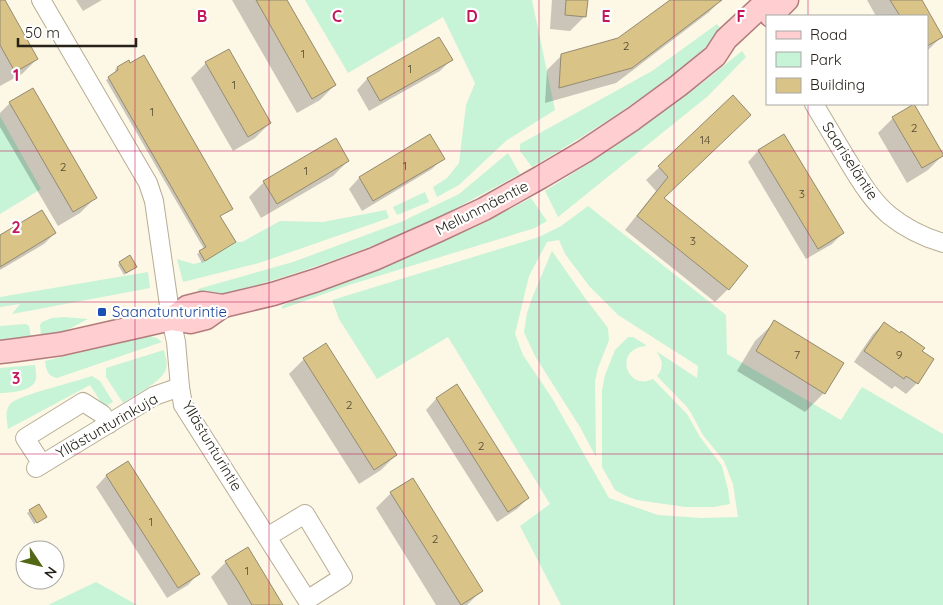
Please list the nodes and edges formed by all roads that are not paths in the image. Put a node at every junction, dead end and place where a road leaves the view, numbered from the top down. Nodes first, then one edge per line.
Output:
1 (41, 0) edge
2 (787, 0) edge
3 (764, 13) edge
4 (815, 105) edge
5 (943, 243) edge
6 (171, 319) junction
7 (8, 351) edge
8 (180, 387) junction
9 (108, 424) junction
10 (267, 536) junction

1 - 6 street
2 - 3 main road, Mellunmäentie
3 - 6 main road, Mellunmäentie
4 - 5 street, Saariseläntie
6 - 7 main road, Mellunmäentie
6 - 8 street, Yllästunturintie
8 - 9 street, Yllästunturinkuja
8 - 10 street, Yllästunturintie
9 - 9 street, Yllästunturinkuja
10 - 10 street, Yllästunturintie

